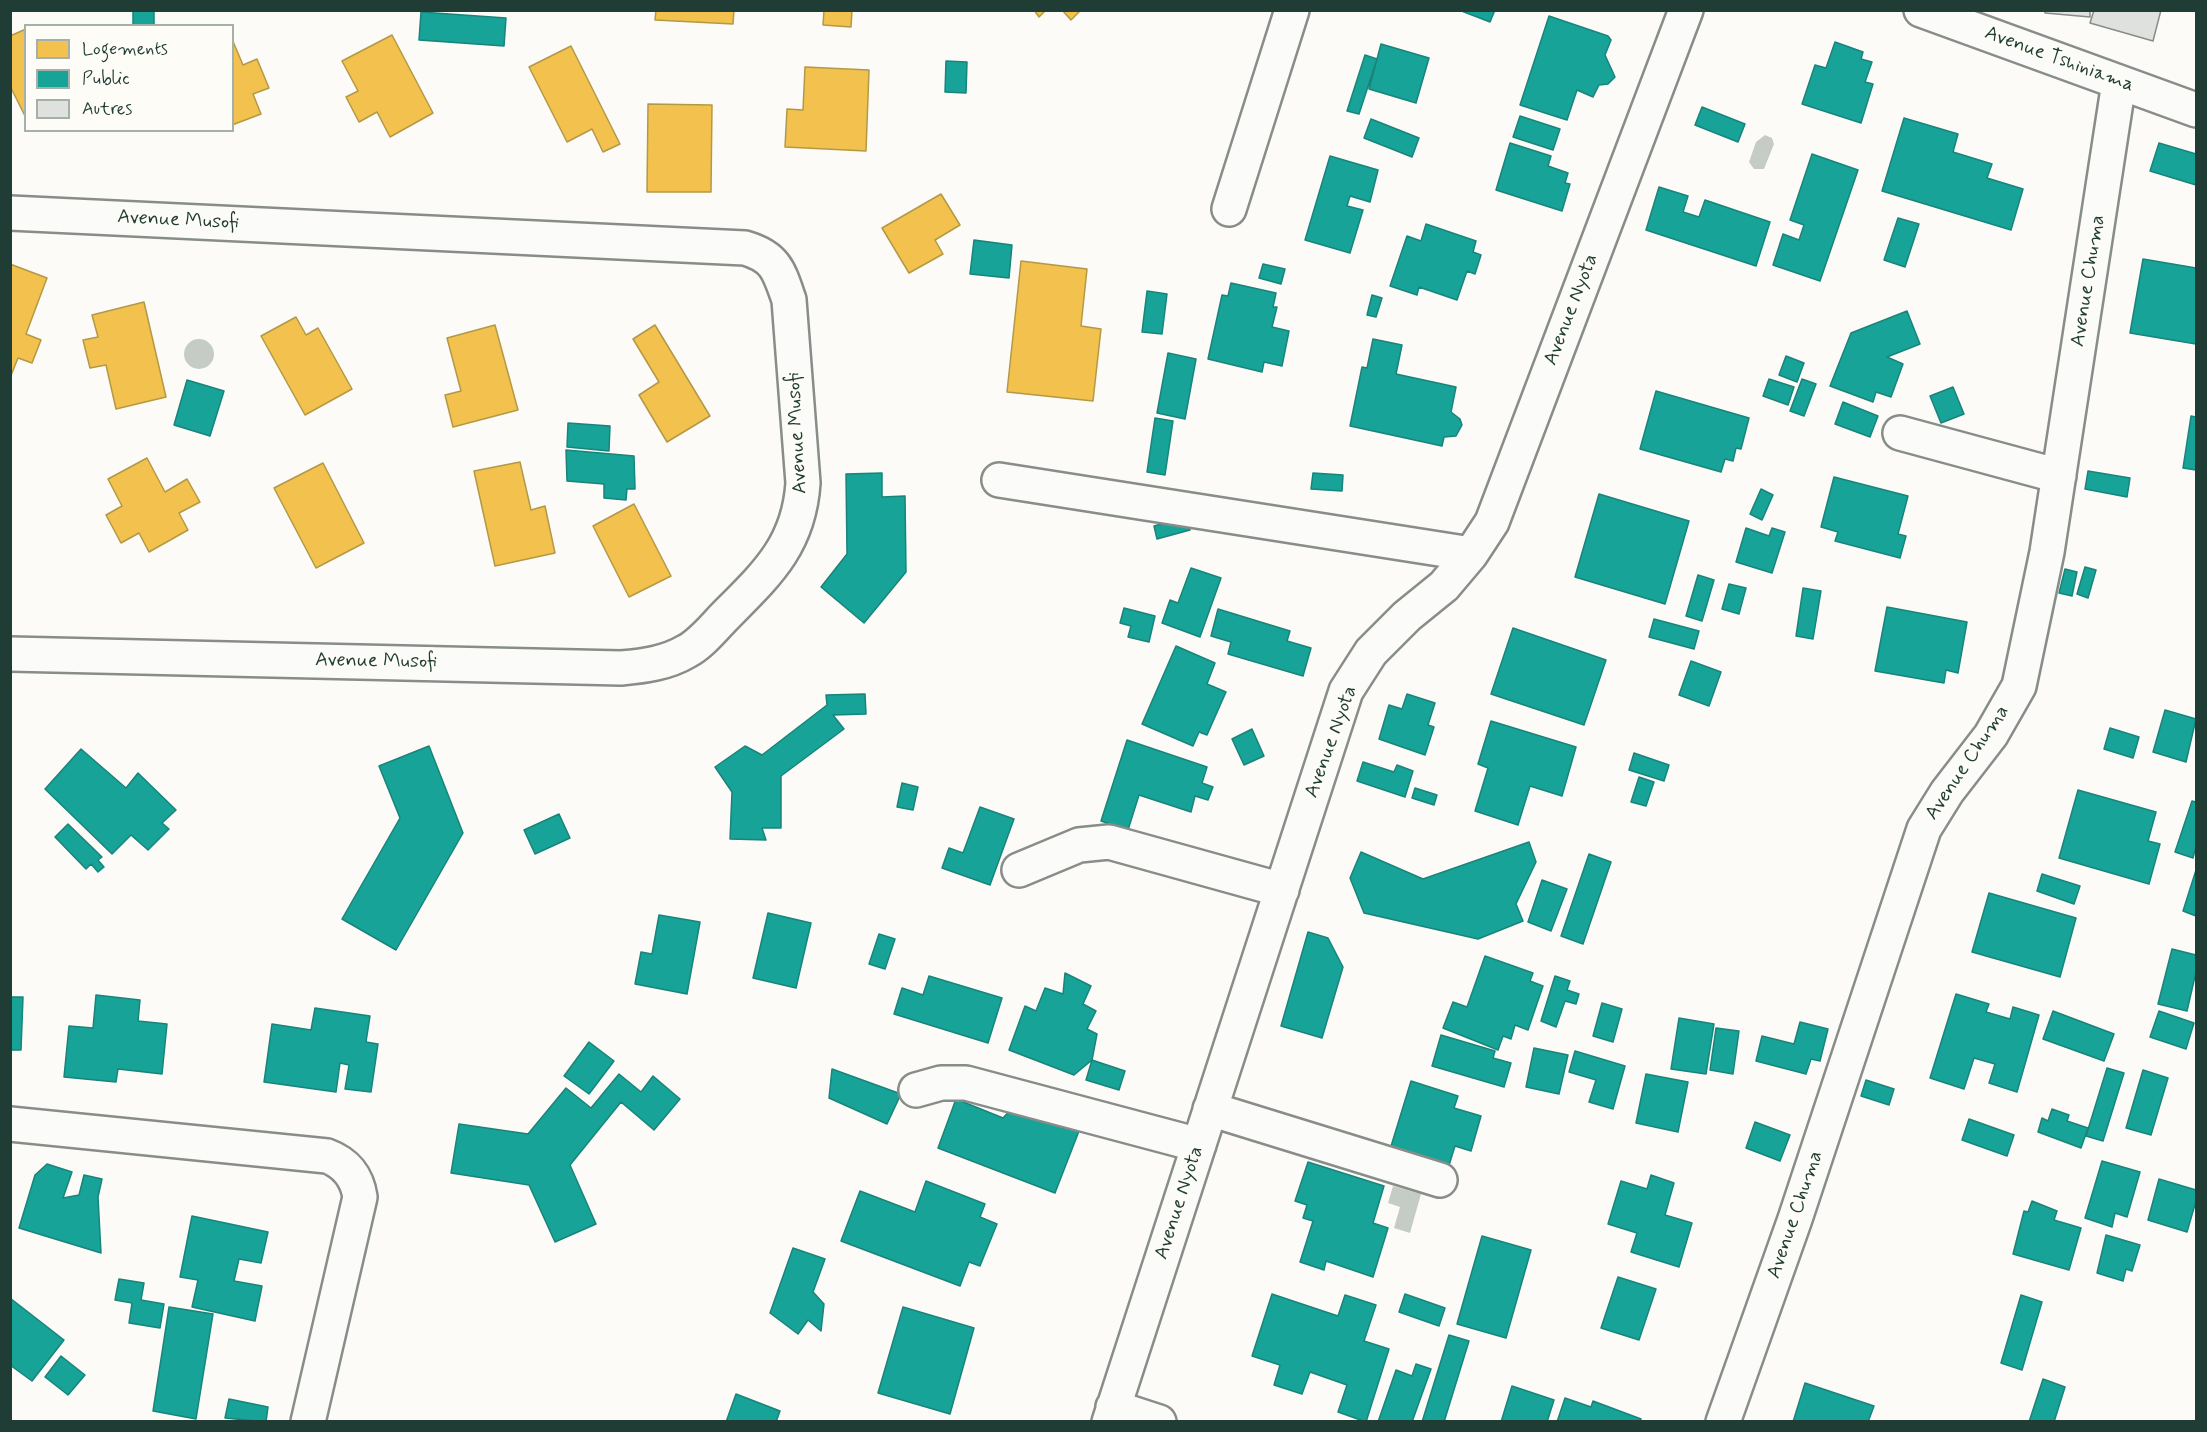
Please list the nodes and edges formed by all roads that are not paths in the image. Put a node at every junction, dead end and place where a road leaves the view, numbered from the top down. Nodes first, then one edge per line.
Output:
1 (1292, 10) edge
2 (1686, 10) edge
3 (1921, 10) edge
4 (1988, 22) edge
5 (2119, 82) junction
6 (2196, 110) edge
7 (1229, 209) dead end
8 (10, 213) edge
9 (1900, 433) dead end
10 (2059, 476) junction
11 (999, 480) dead end
12 (1471, 554) junction
13 (10, 654) edge
14 (1019, 870) dead end
15 (1282, 890) junction
16 (916, 1090) dead end
17 (1210, 1110) junction
18 (10, 1124) edge
19 (1198, 1145) junction
20 (1440, 1180) dead end
21 (1111, 1414) edge
22 (308, 1422) edge
23 (1159, 1422) edge
24 (1723, 1422) edge

1 - 7 street
2 - 12 street, Avenue Nyota
3 - 4 street, Avenue Tshiniama
4 - 5 street, Avenue Tshiniama
5 - 6 street, Avenue Tshiniama
5 - 10 street, Avenue Chuma
8 - 13 street, Avenue Musofi
9 - 10 street
10 - 24 street, Avenue Chuma
11 - 12 street
12 - 15 street, Avenue Nyota
14 - 15 street
15 - 17 street, Avenue Nyota
16 - 19 street
17 - 19 street, Avenue Nyota
17 - 20 street
18 - 22 street
19 - 21 street, Avenue Nyota
21 - 23 street

